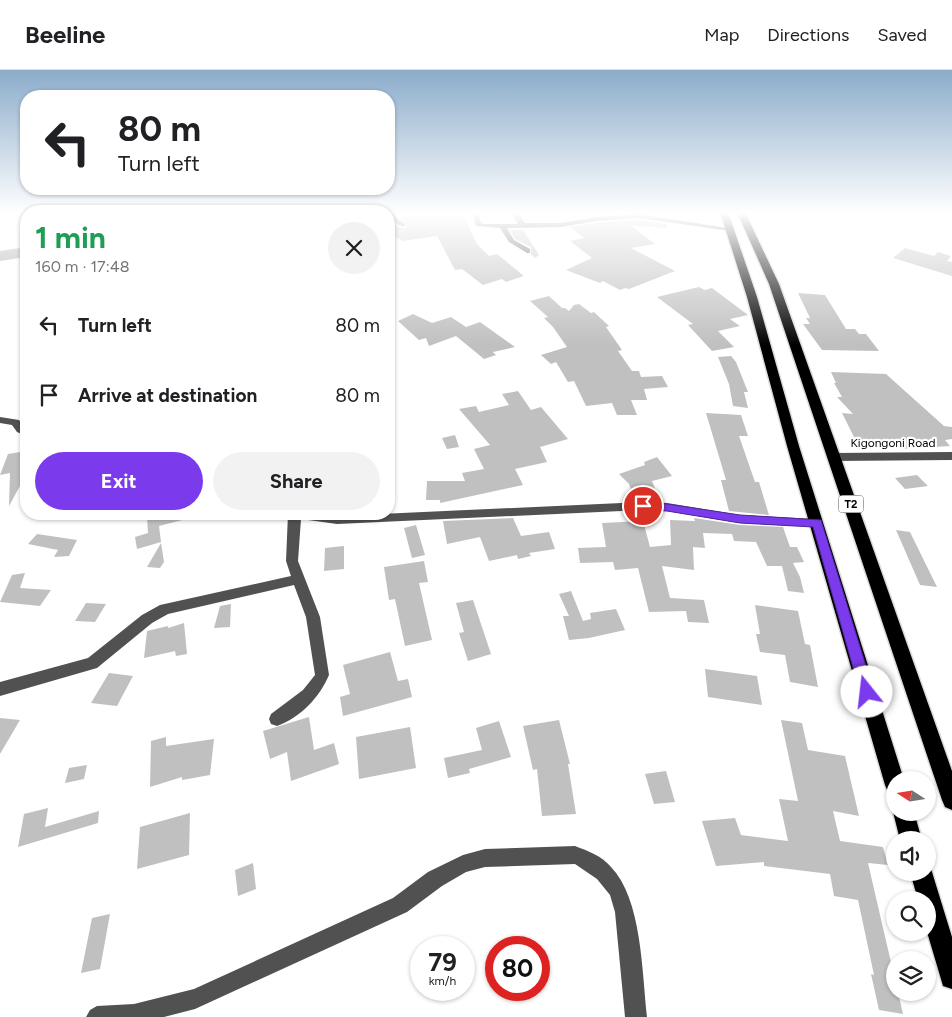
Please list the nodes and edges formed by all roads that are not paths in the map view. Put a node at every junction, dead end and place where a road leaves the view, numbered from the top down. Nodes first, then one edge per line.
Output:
1 (739, 256) edge
2 (761, 256) edge
3 (0, 420) edge
4 (20, 429) edge
5 (952, 456) edge
6 (834, 457) junction
7 (395, 517) edge
8 (294, 520) edge
9 (817, 523) junction
10 (299, 579) junction
11 (0, 689) edge
12 (277, 720) dead end
13 (891, 771) edge
14 (952, 800) edge
15 (924, 881) edge
16 (952, 977) edge
17 (98, 1017) edge
18 (636, 1017) edge

1 - 9 highway
2 - 6 highway, T2
3 - 4 street
5 - 6 street, Kigongoni Road
6 - 14 highway, T2
7 - 9 street
8 - 10 street
9 - 13 highway
10 - 11 street
10 - 12 street
15 - 16 highway
17 - 18 street

